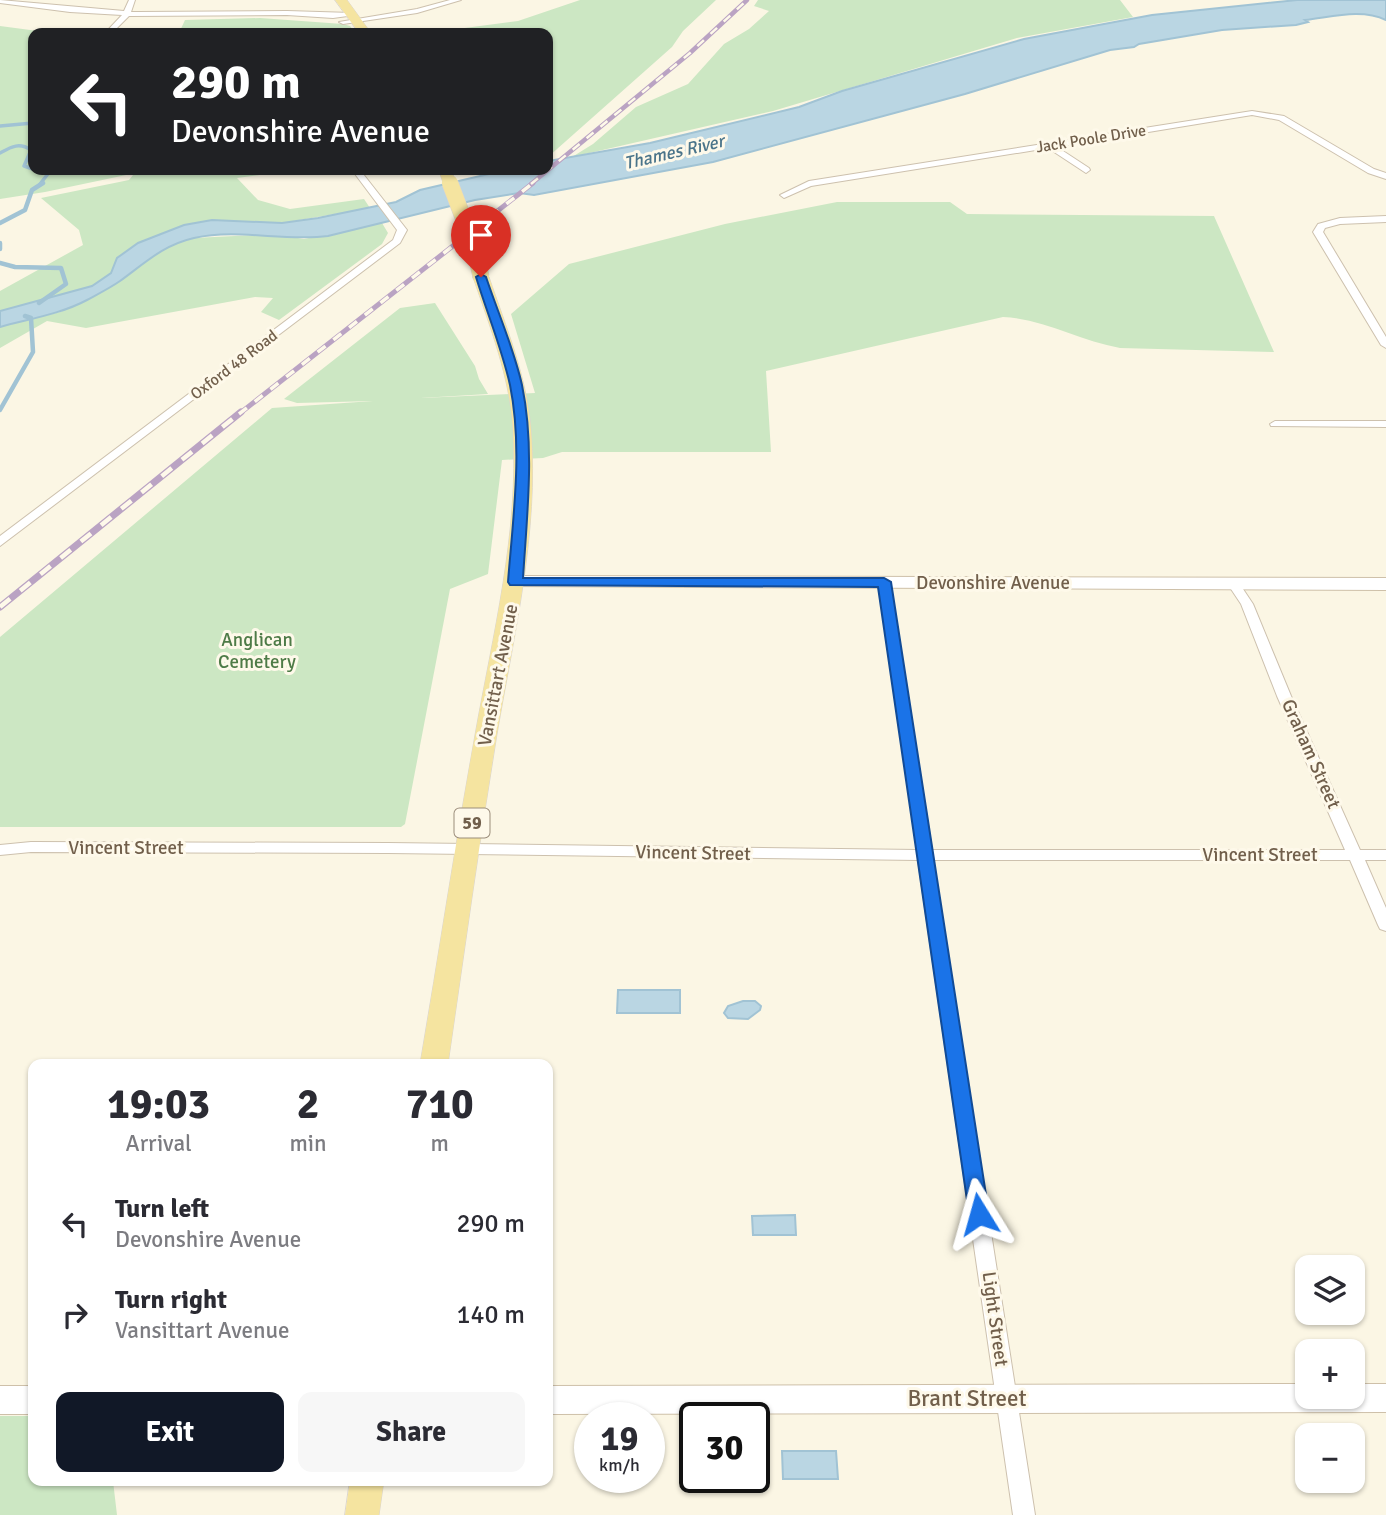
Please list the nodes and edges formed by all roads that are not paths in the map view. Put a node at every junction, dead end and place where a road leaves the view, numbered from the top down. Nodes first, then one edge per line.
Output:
1 (132, 0) edge
2 (341, 0) edge
3 (458, 0) edge
4 (0, 1) edge
5 (126, 15) junction
6 (354, 17) junction
7 (113, 28) edge
8 (362, 28) edge
9 (1050, 146) junction
10 (1086, 170) dead end
11 (360, 175) edge
12 (446, 175) edge
13 (1386, 176) edge
14 (784, 195) dead end
15 (1386, 219) edge
16 (1386, 345) edge
17 (1275, 424) dead end
18 (1386, 424) edge
19 (0, 542) edge
20 (515, 582) junction
21 (884, 582) junction
22 (1233, 583) junction
23 (1386, 584) edge
24 (1, 851) edge
25 (467, 851) junction
26 (926, 855) junction
27 (1356, 855) junction
28 (1386, 855) edge
29 (1386, 925) edge
30 (435, 1059) edge
31 (1006, 1398) junction
32 (1386, 1398) edge
33 (0, 1400) edge
34 (28, 1400) edge
35 (553, 1400) edge
36 (366, 1486) edge
37 (362, 1515) edge
38 (1024, 1515) edge

1 - 5 street
2 - 6 main road
3 - 6 street
4 - 5 street
5 - 6 street
5 - 7 street
6 - 8 main road
9 - 10 street
9 - 13 street, Jack Poole Drive
9 - 14 street, Jack Poole Drive
11 - 19 street, Oxford 48 Road
12 - 20 main road, Vansittart Avenue / 59, bridge
15 - 16 street
17 - 18 street
20 - 21 main road, Devonshire Avenue
20 - 25 main road, Vansittart Avenue / 59
21 - 22 main road, Devonshire Avenue
21 - 26 street, Light Street
22 - 23 main road, Devonshire Avenue
22 - 27 street, Graham Street
24 - 25 street, Vincent Street
25 - 26 street, Vincent Street
25 - 30 main road, Vansittart Avenue / 59
26 - 27 street, Vincent Street
26 - 31 street, Light Street
27 - 28 street, Vincent Street
27 - 29 street, Graham Street
31 - 32 main road, Brant Street
31 - 35 main road, Brant Street
31 - 38 street, Light Street
33 - 34 main road
36 - 37 main road

